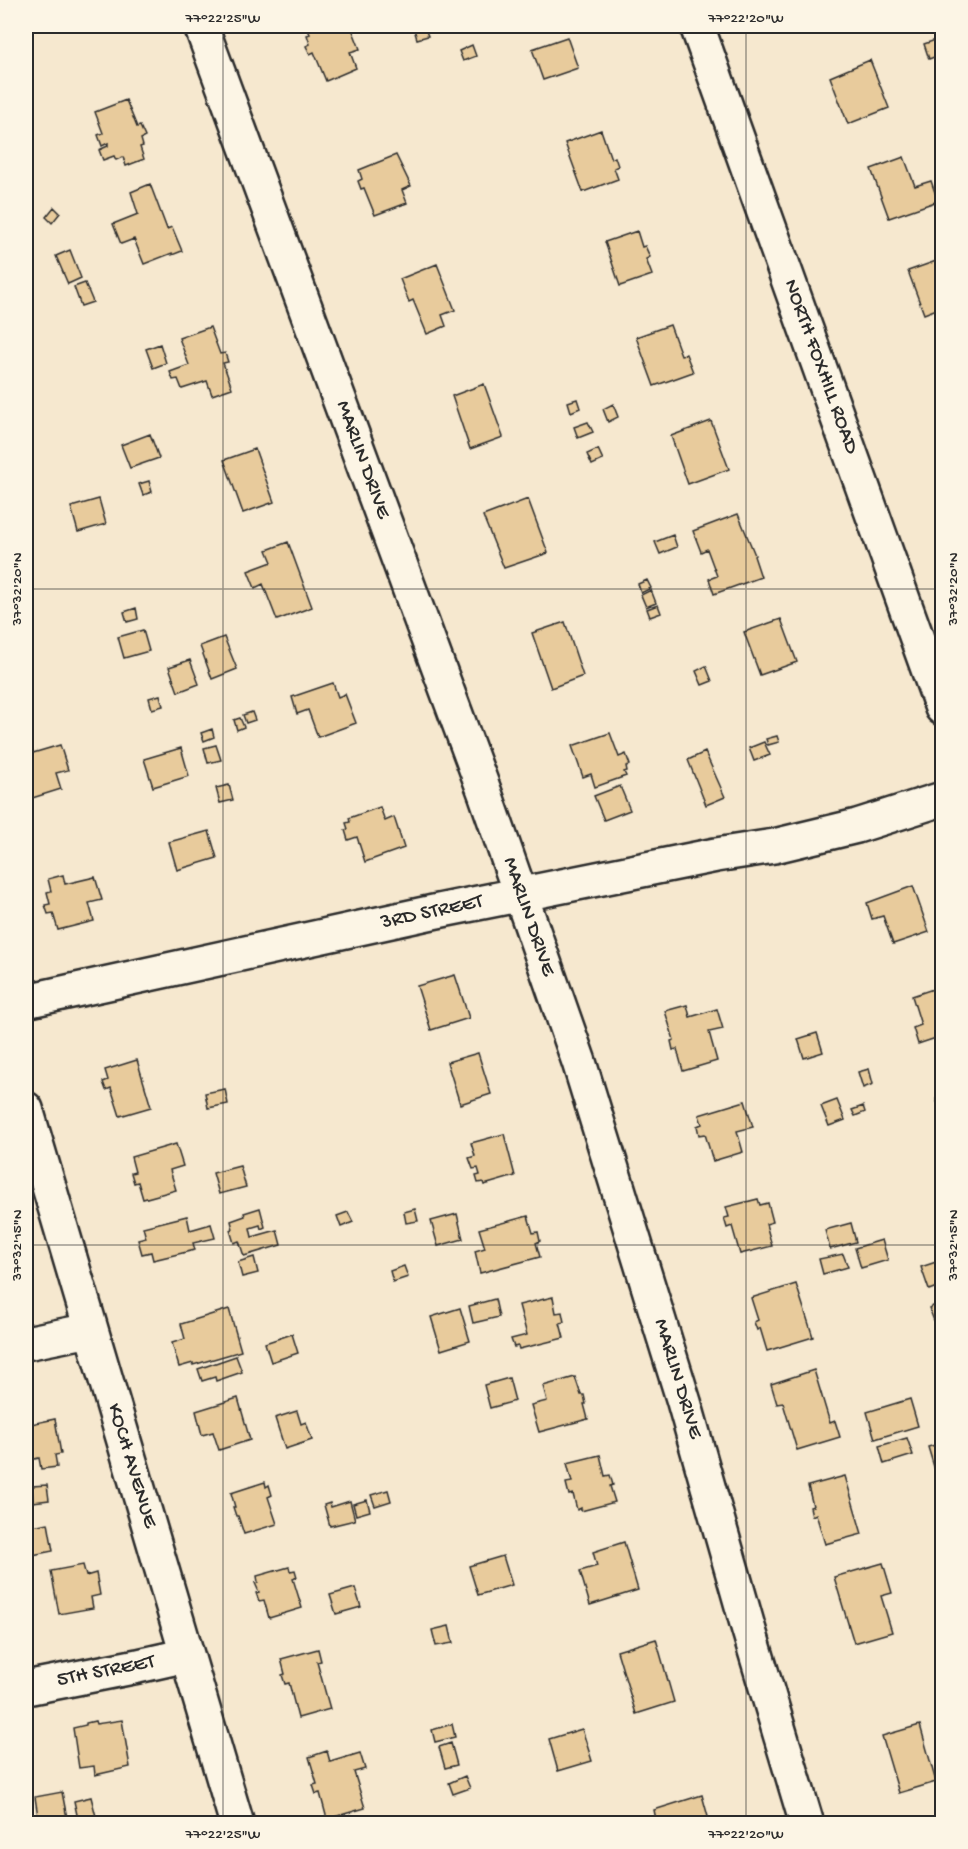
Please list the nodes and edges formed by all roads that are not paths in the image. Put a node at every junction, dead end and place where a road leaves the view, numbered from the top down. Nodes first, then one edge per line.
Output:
1 (201, 26) edge
2 (697, 26) edge
3 (942, 708) edge
4 (942, 799) edge
5 (520, 894) junction
6 (26, 1001) edge
7 (26, 1109) edge
8 (90, 1330) junction
9 (26, 1343) edge
10 (187, 1655) junction
11 (26, 1688) edge
12 (237, 1824) edge
13 (807, 1824) edge

1 - 5 street, MARLIN DRIVE
2 - 3 street, NORTH FOXHILL ROAD
4 - 5 street, 3RD STREET
5 - 6 street, 3RD STREET
5 - 13 street, MARLIN DRIVE
7 - 8 street, KOCH AVENUE
8 - 9 street
8 - 10 street, KOCH AVENUE
10 - 11 street, 5TH STREET
10 - 12 street, KOCH AVENUE

